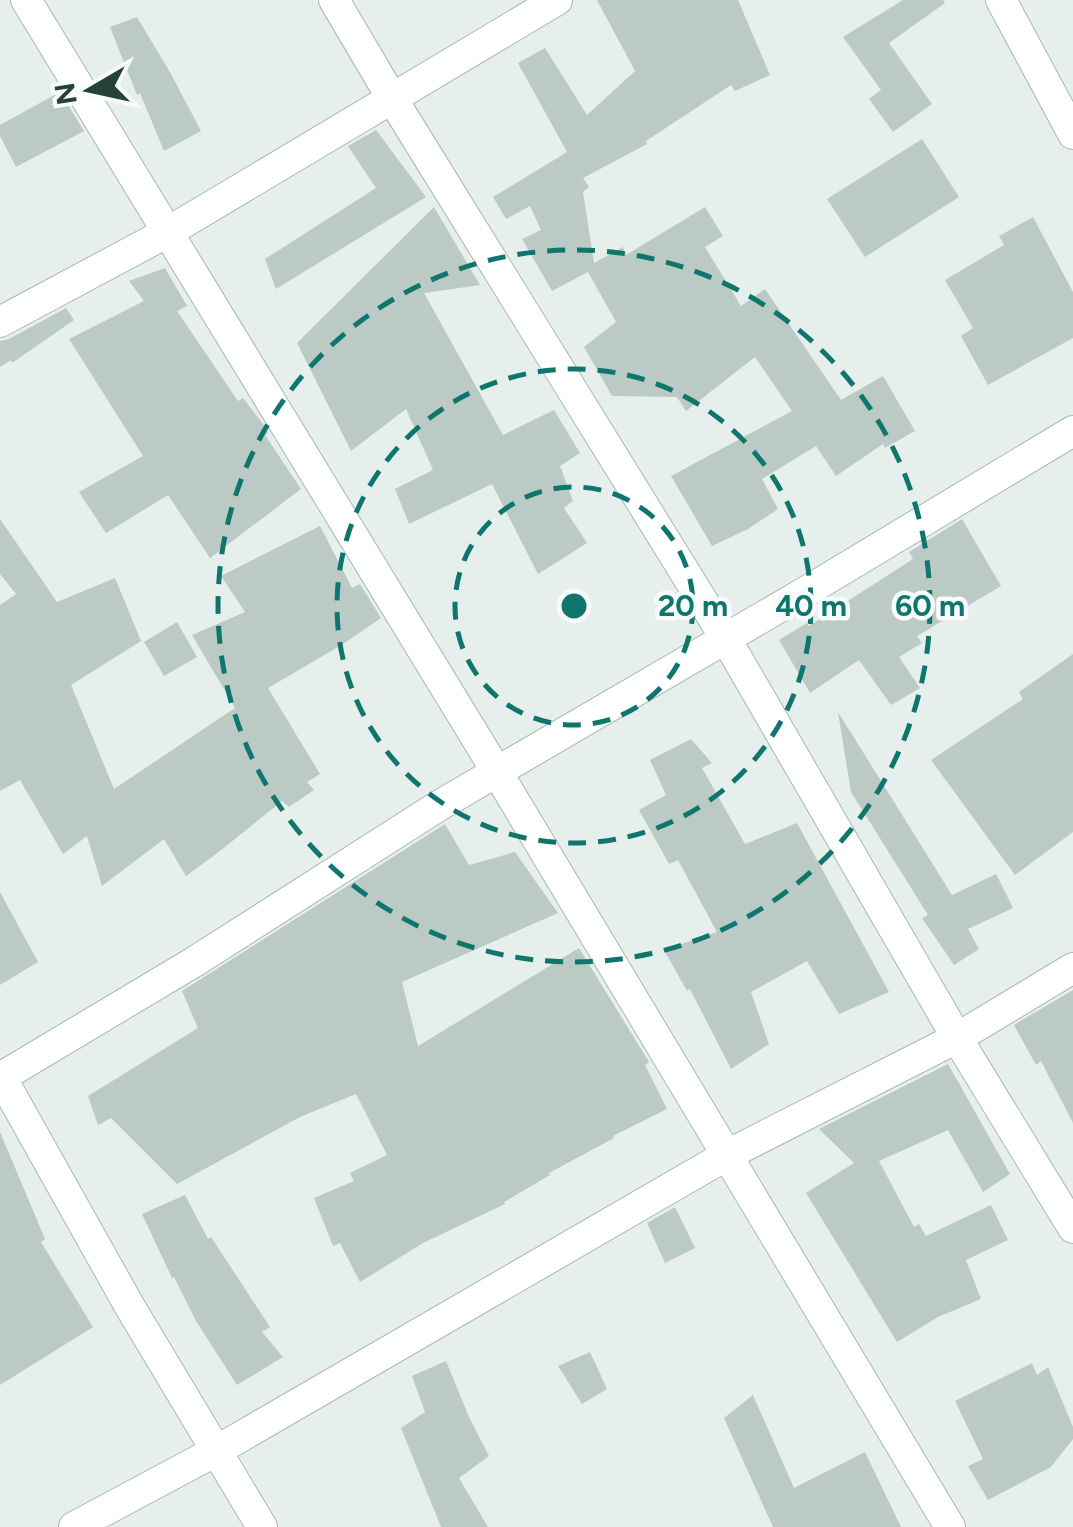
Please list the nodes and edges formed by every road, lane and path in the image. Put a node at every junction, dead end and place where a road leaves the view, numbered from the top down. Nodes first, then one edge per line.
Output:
1 (26, 0) edge
2 (334, 0) edge
3 (557, 0) edge
4 (1001, 0) edge
5 (393, 100) junction
6 (1073, 134) edge
7 (168, 232) junction
8 (0, 322) edge
9 (1073, 431) edge
10 (726, 639) junction
11 (496, 772) junction
12 (1073, 968) edge
13 (957, 1038) junction
14 (0, 1077) edge
15 (726, 1156) junction
16 (1073, 1228) edge
17 (216, 1450) junction
18 (74, 1527) edge
19 (262, 1527) edge
20 (950, 1527) edge

1 - 7 street
2 - 5 street
3 - 5 street
4 - 6 street
5 - 7 street
5 - 10 street
7 - 8 street
7 - 11 street
9 - 10 street
10 - 11 street
10 - 13 street
11 - 14 street
11 - 15 street
12 - 13 street
13 - 15 street
13 - 16 street
14 - 17 street
15 - 17 street
15 - 20 street
17 - 18 street
17 - 19 street

